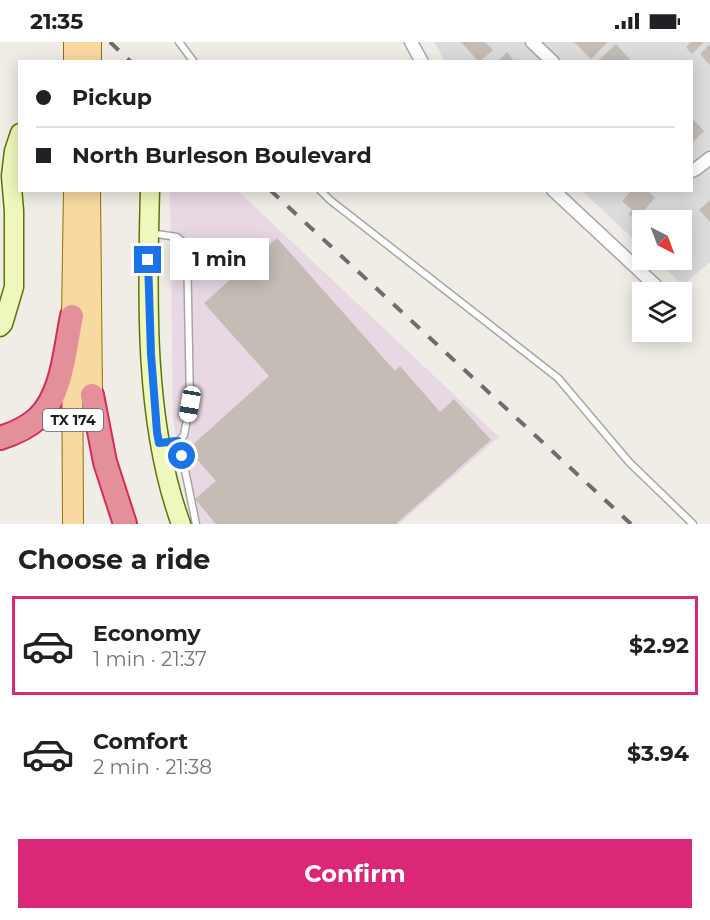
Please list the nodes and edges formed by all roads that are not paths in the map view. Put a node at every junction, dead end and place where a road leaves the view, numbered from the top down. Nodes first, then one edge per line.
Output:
1 (74, 42) edge
2 (91, 42) edge
3 (179, 42) edge
4 (411, 42) edge
5 (532, 42) edge
6 (74, 60) edge
7 (91, 60) edge
8 (192, 60) edge
9 (421, 60) edge
10 (551, 60) edge
11 (18, 139) edge
12 (710, 158) edge
13 (693, 170) edge
14 (74, 192) edge
15 (90, 192) edge
16 (150, 192) edge
17 (322, 192) edge
18 (555, 192) edge
19 (148, 233) junction
20 (652, 282) edge
21 (72, 316) junction
22 (0, 327) edge
23 (92, 395) joint
24 (0, 438) edge
25 (178, 441) junction
26 (159, 443) junction
27 (73, 524) edge
28 (125, 524) edge
29 (181, 524) edge
30 (196, 524) edge
31 (693, 524) edge

1 - 6 main road
2 - 7 main road
3 - 8 lane
4 - 9 street
5 - 10 street
11 - 22 main road
12 - 13 street
14 - 21 main road, TX 174
15 - 23 main road
16 - 19 main road
17 - 31 lane
18 - 20 street
19 - 25 lane
19 - 26 main road
21 - 24 highway
21 - 27 main road, TX 174
23 - 28 highway
25 - 26 lane
25 - 30 lane
26 - 29 main road

